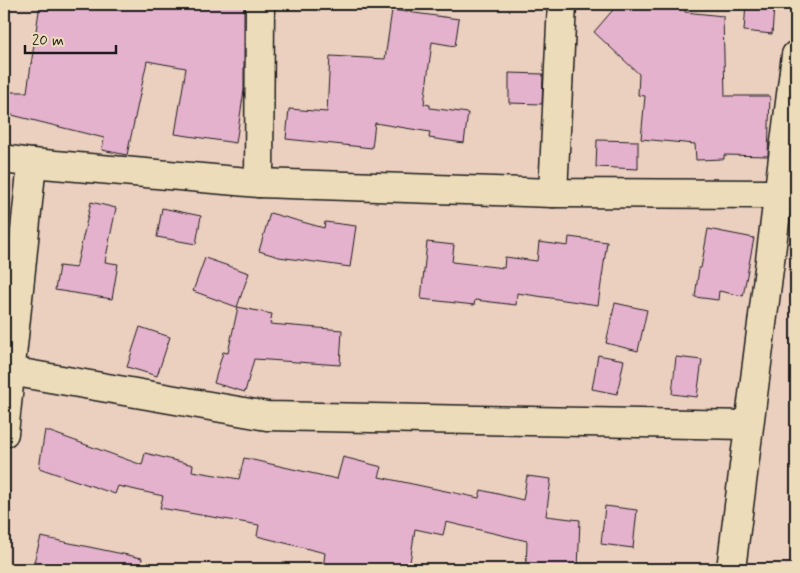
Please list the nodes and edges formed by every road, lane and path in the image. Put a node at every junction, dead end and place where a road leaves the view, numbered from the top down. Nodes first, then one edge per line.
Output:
1 (260, 4) edge
2 (562, 4) edge
3 (796, 55) edge
4 (4, 159) edge
5 (32, 163) junction
6 (259, 183) junction
7 (552, 193) junction
8 (780, 194) junction
9 (10, 371) junction
10 (748, 425) junction
11 (4, 433) edge
12 (731, 569) edge

1 - 6 street
2 - 7 street
3 - 8 street
4 - 5 street
5 - 6 street
5 - 9 street
6 - 7 street
7 - 8 street
8 - 10 street
9 - 10 street
9 - 11 street
10 - 12 street

